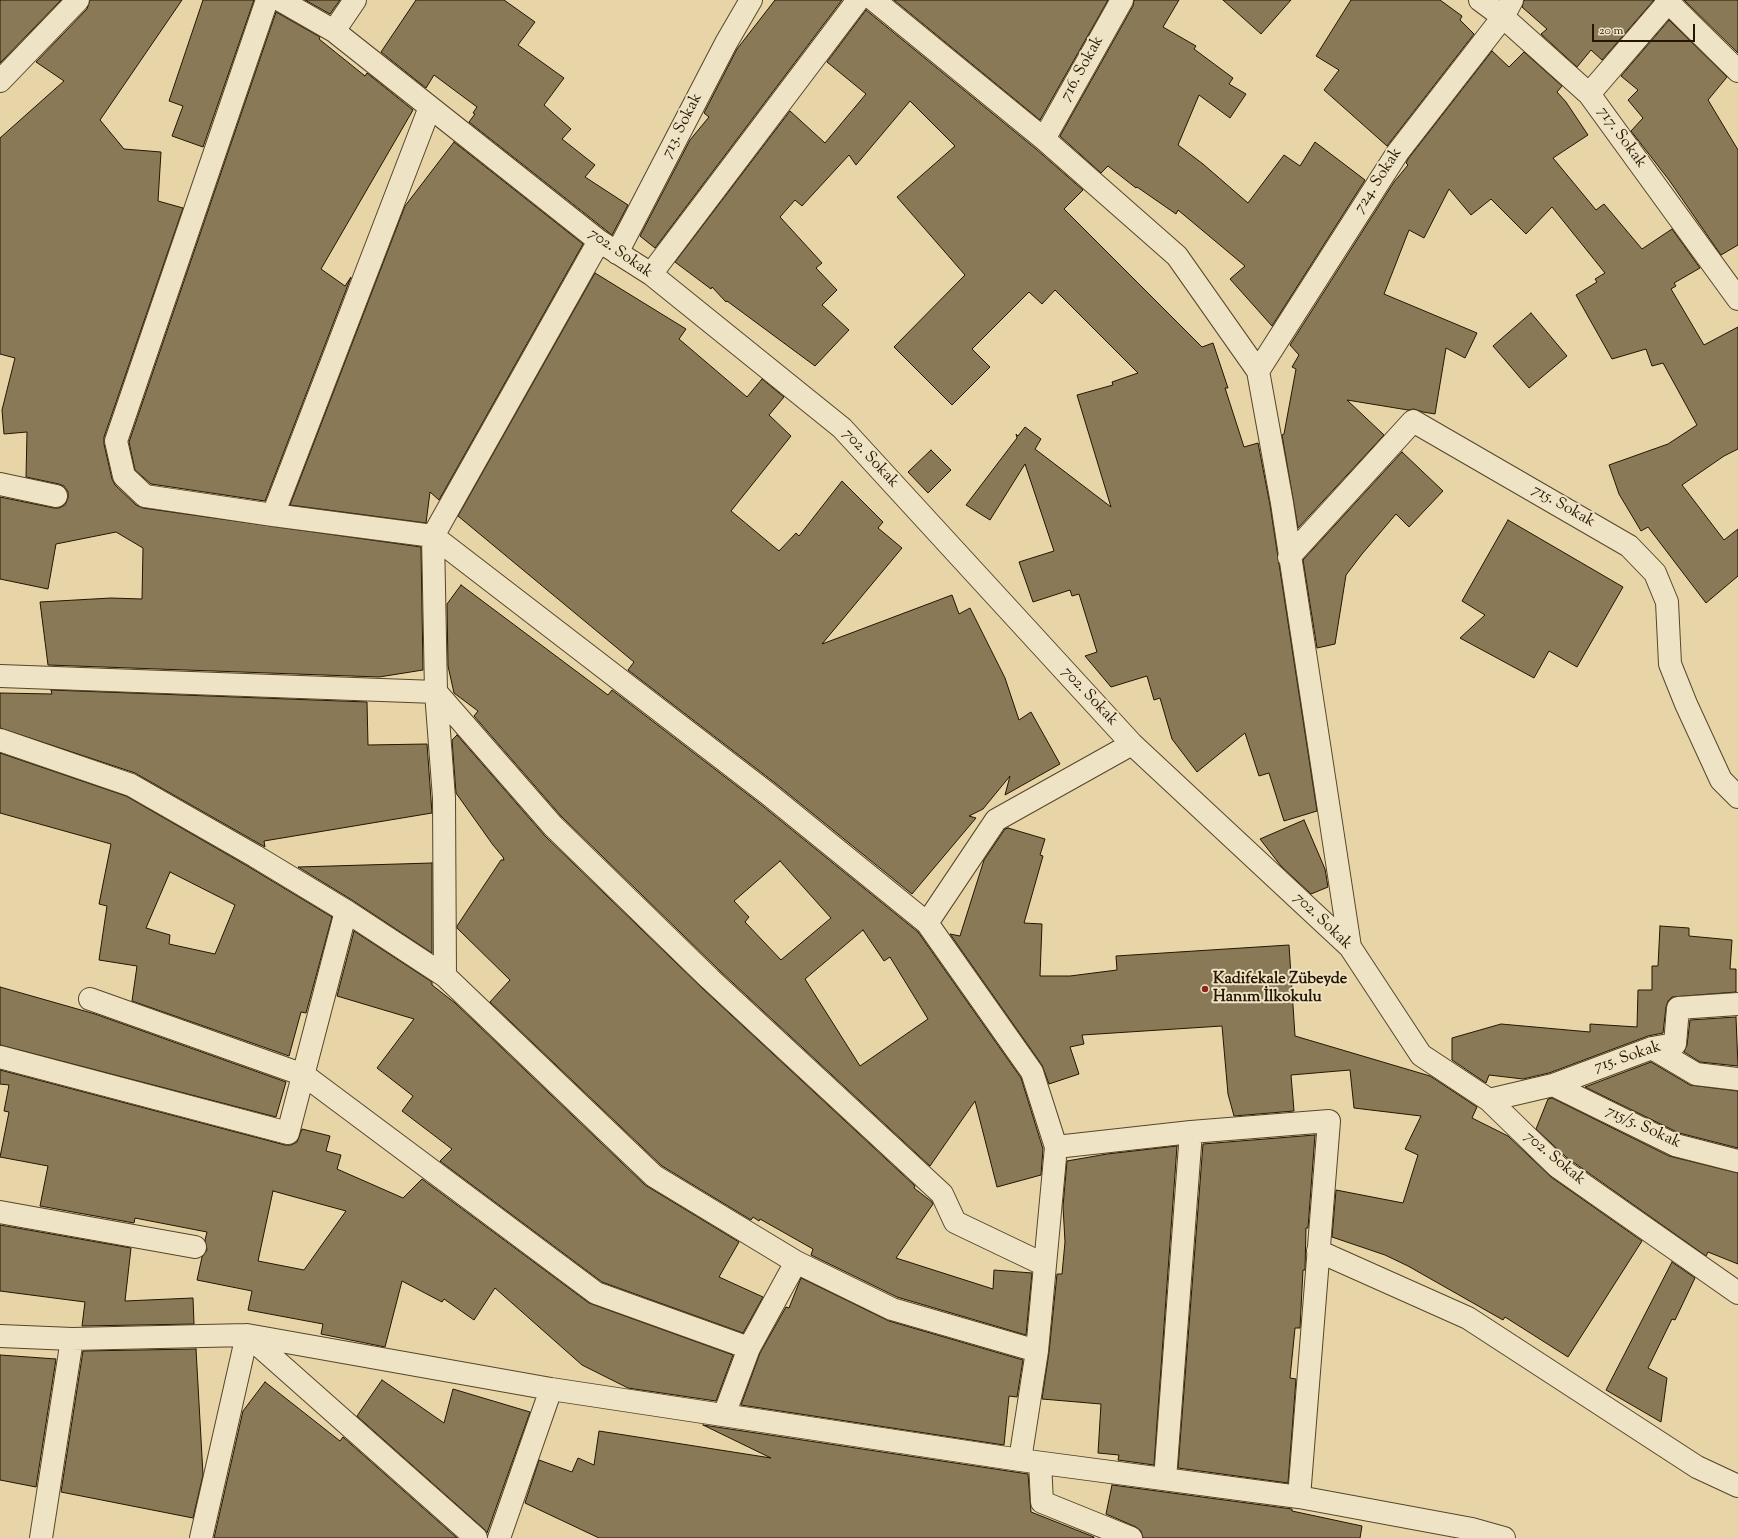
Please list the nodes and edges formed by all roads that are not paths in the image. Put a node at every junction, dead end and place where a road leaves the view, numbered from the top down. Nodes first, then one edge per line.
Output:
1 (78, 0) edge
2 (267, 0) edge
3 (280, 0) edge
4 (355, 0) edge
5 (751, 0) edge
6 (858, 0) edge
7 (874, 0) edge
8 (1122, 0) edge
9 (1480, 0) edge
10 (1668, 0) edge
11 (1508, 9) edge
12 (334, 31) junction
13 (1738, 71) edge
14 (0, 81) edge
15 (1589, 94) junction
16 (430, 107) junction
17 (1044, 139) junction
18 (599, 241) junction
19 (617, 253) junction
20 (651, 274) junction
21 (1738, 299) edge
22 (1258, 371) junction
23 (0, 484) edge
24 (56, 496) dead end
25 (273, 515) junction
26 (433, 536) junction
27 (1289, 557) junction
28 (0, 676) edge
29 (436, 692) junction
30 (0, 740) edge
31 (1132, 744) junction
32 (1738, 797) edge
33 (346, 911) junction
34 (927, 923) junction
35 (1350, 947) junction
36 (445, 976) junction
37 (90, 999) dead end
38 (1738, 1004) edge
39 (1652, 1048) junction
40 (0, 1057) edge
41 (304, 1075) junction
42 (1738, 1079) edge
43 (1553, 1085) junction
44 (1489, 1100) junction
45 (1191, 1132) junction
46 (1056, 1147) junction
47 (1738, 1161) edge
48 (0, 1212) edge
49 (195, 1247) dead end
50 (1318, 1251) junction
51 (796, 1262) junction
52 (1045, 1265) junction
53 (1738, 1293) edge
54 (247, 1335) junction
55 (0, 1336) edge
56 (72, 1339) junction
57 (749, 1348) junction
58 (1037, 1351) junction
59 (551, 1389) junction
60 (724, 1415) junction
61 (1030, 1461) junction
62 (1165, 1479) junction
63 (1738, 1486) edge
64 (1299, 1497) junction
65 (1470, 1534) edge
66 (41, 1538) edge
67 (201, 1538) edge
68 (476, 1538) edge
69 (499, 1538) edge
70 (1131, 1538) edge
71 (1504, 1538) edge

1 - 14 street
2 - 25 street
3 - 12 street, 702. Sokak
4 - 12 street
5 - 19 street, 713. Sokak
6 - 20 street
7 - 17 street
8 - 17 street, 716. Sokak
9 - 11 street, 717. Sokak
10 - 13 street
10 - 15 street
11 - 15 street, 717. Sokak
11 - 22 street, 724. Sokak
12 - 16 street, 702. Sokak
15 - 21 street, 717. Sokak
16 - 18 street, 702. Sokak
16 - 25 street
17 - 22 street
18 - 19 street, 702. Sokak
18 - 26 street
19 - 20 street, 702. Sokak
20 - 31 street, 702. Sokak
22 - 27 street
23 - 24 street
25 - 26 street
26 - 29 street
26 - 34 street
27 - 32 street, 715. Sokak
27 - 35 street
28 - 29 street
29 - 36 street
29 - 52 street
30 - 33 street
31 - 34 street
31 - 35 street, 702. Sokak
33 - 36 street
33 - 41 street
34 - 46 street
35 - 44 street, 702. Sokak
36 - 51 street
37 - 41 street
38 - 39 street, 715. Sokak
39 - 42 street
39 - 43 street, 715. Sokak
40 - 41 street
41 - 57 street
43 - 44 street, 715. Sokak
43 - 47 street, 715/5. Sokak
44 - 53 street, 702. Sokak
45 - 46 street
45 - 50 street
45 - 62 street
46 - 52 street
48 - 49 street
50 - 63 street
50 - 64 street
51 - 57 street
51 - 58 street
52 - 58 street
54 - 56 street
54 - 59 street
54 - 67 street
54 - 68 street
55 - 56 street
56 - 66 street
57 - 60 street
58 - 61 street
59 - 60 street
59 - 69 street
60 - 61 street
61 - 62 street
61 - 70 street
62 - 64 street
64 - 65 street
65 - 71 street

